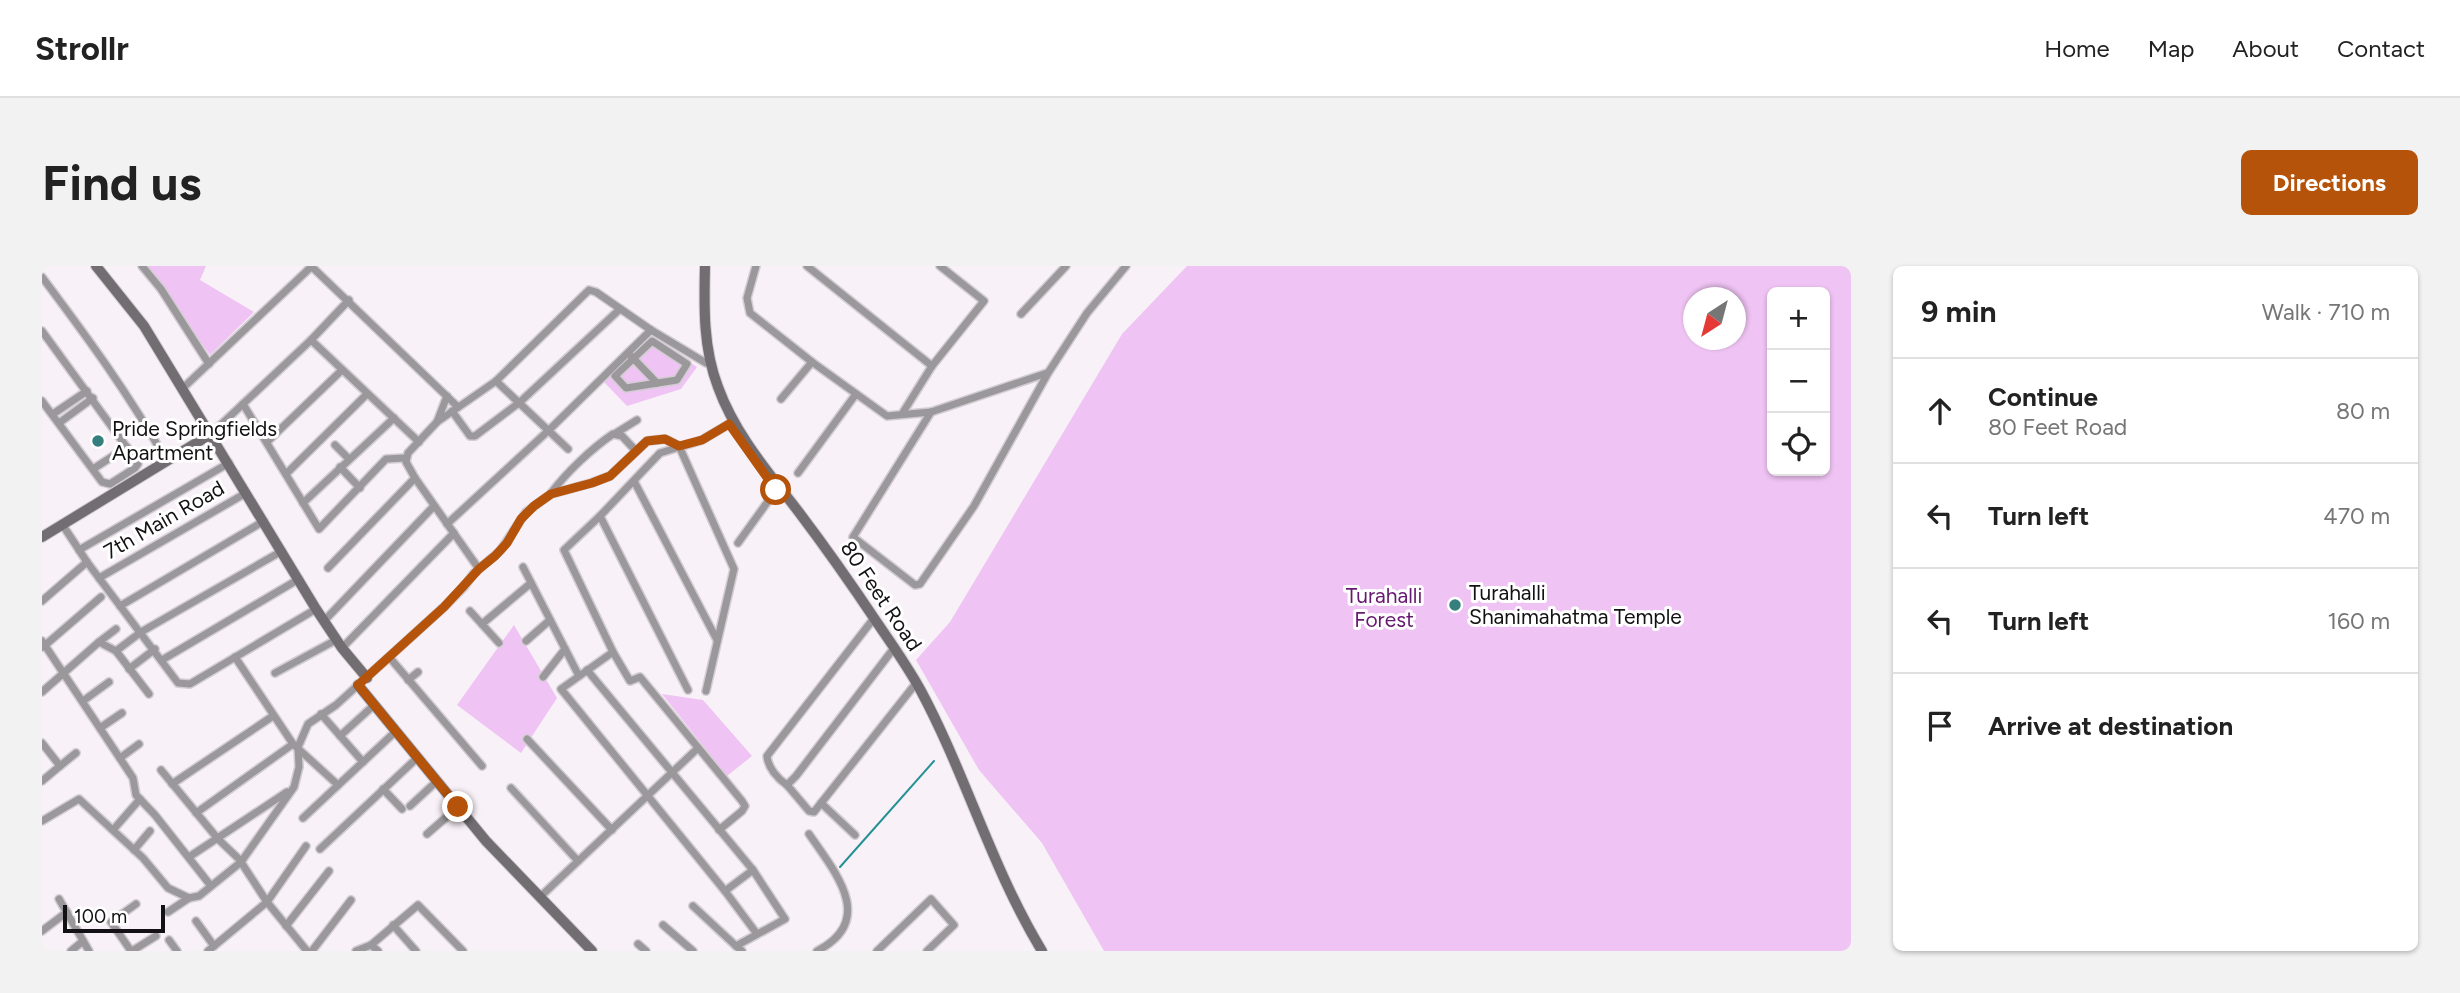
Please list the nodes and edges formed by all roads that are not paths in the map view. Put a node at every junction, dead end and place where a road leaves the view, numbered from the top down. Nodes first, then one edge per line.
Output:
1 (96, 266) edge
2 (142, 266) edge
3 (311, 266) edge
4 (702, 266) edge
5 (756, 266) edge
6 (807, 266) edge
7 (940, 266) edge
8 (1066, 266) edge
9 (1126, 266) edge
10 (42, 277) edge
11 (349, 300) junction
12 (620, 309) junction
13 (1021, 314) dead end
14 (651, 330) junction
15 (42, 331) edge
16 (311, 340) junction
17 (51, 342) junction
18 (42, 350) edge
19 (631, 356) junction
20 (812, 362) junction
21 (706, 363) junction
22 (209, 364) junction
23 (932, 366) junction
24 (342, 370) junction
25 (1048, 373) junction
26 (496, 381) junction
27 (657, 383) junction
28 (183, 388) junction
29 (87, 391) junction
30 (368, 394) junction
31 (856, 394) junction
32 (447, 396) junction
33 (93, 398) junction
34 (781, 399) dead end
35 (42, 401) edge
36 (520, 402) junction
37 (243, 404) junction
38 (455, 409) junction
39 (931, 412) junction
40 (52, 414) junction
41 (902, 414) junction
42 (394, 418) junction
43 (637, 420) dead end
44 (437, 422) junction
45 (731, 422) junction
46 (59, 423) junction
47 (548, 431) junction
48 (616, 433) junction
49 (211, 434) junction
50 (267, 442) junction
51 (419, 442) junction
52 (335, 445) dead end
53 (679, 446) junction
54 (127, 447) junction
55 (568, 449) dead end
56 (636, 451) junction
57 (405, 458) junction
58 (349, 459) junction
59 (166, 460) junction
60 (229, 463) junction
61 (340, 467) junction
62 (93, 470) junction
63 (798, 473) dead end
64 (286, 474) junction
65 (415, 478) junction
66 (128, 479) junction
67 (634, 481) junction
68 (360, 488) junction
69 (777, 488) junction
70 (246, 493) junction
71 (551, 494) junction
72 (303, 503) junction
73 (434, 506) junction
74 (600, 516) junction
75 (264, 521) junction
76 (62, 524) junction
77 (447, 524) junction
78 (454, 533) junction
79 (42, 537) edge
80 (738, 543) dead end
81 (79, 550) junction
82 (282, 551) junction
83 (86, 562) junction
84 (523, 567) dead end
85 (328, 568) dead end
86 (479, 569) junction
87 (99, 578) junction
88 (299, 579) junction
89 (531, 583) junction
90 (101, 597) dead end
91 (42, 601) edge
92 (120, 606) junction
93 (316, 609) junction
94 (470, 611) dead end
95 (550, 620) junction
96 (324, 621) junction
97 (871, 622) junction
98 (482, 624) junction
99 (116, 628) dead end
100 (141, 632) junction
101 (717, 640) junction
102 (526, 641) dead end
103 (99, 642) junction
104 (499, 643) dead end
105 (339, 644) junction
106 (43, 645) edge
107 (155, 649) junction
108 (565, 649) junction
109 (116, 651) junction
110 (613, 652) junction
111 (891, 652) junction
112 (235, 657) junction
113 (390, 658) junction
114 (162, 660) junction
115 (129, 669) junction
116 (587, 670) junction
117 (64, 672) junction
118 (418, 672) dead end
119 (275, 673) dead end
120 (579, 676) junction
121 (543, 677) dead end
122 (367, 678) junction
123 (408, 680) junction
124 (109, 682) dead end
125 (358, 685) junction
126 (913, 687) junction
127 (688, 690) dead end
128 (706, 691) dead end
129 (42, 692) edge
130 (149, 694) dead end
131 (83, 701) junction
132 (373, 706) junction
133 (122, 713) dead end
134 (321, 714) junction
135 (273, 716) junction
136 (100, 728) junction
137 (395, 732) junction
138 (340, 736) junction
139 (527, 739) dead end
140 (42, 743) edge
141 (139, 744) dead end
142 (296, 746) junction
143 (697, 749) junction
144 (76, 754) dead end
145 (120, 758) junction
146 (417, 758) junction
147 (363, 762) junction
148 (60, 766) junction
149 (482, 766) dead end
150 (161, 771) dead end
151 (671, 774) junction
152 (42, 780) edge
153 (437, 781) junction
154 (172, 784) junction
155 (338, 785) junction
156 (788, 785) junction
157 (293, 787) junction
158 (512, 788) dead end
159 (383, 789) junction
160 (647, 797) junction
161 (140, 799) junction
162 (821, 803) junction
163 (411, 806) dead end
164 (458, 807) junction
165 (401, 809) dead end
166 (196, 813) junction
167 (303, 818) dead end
168 (42, 821) edge
169 (113, 830) junction
170 (612, 830) junction
171 (719, 830) junction
172 (150, 831) dead end
173 (427, 834) dead end
174 (809, 834) dead end
175 (855, 835) dead end
176 (218, 839) junction
177 (306, 846) dead end
178 (320, 849) dead end
179 (135, 850) junction
180 (189, 858) junction
181 (578, 861) junction
182 (241, 862) junction
183 (753, 870) junction
184 (329, 871) dead end
185 (211, 886) junction
186 (725, 891) junction
187 (540, 897) junction
188 (188, 898) junction
189 (59, 899) dead end
190 (351, 900) dead end
191 (267, 902) junction
192 (136, 904) dead end
193 (693, 906) dead end
194 (1018, 910) junction
195 (66, 912) junction
196 (168, 912) dead end
197 (196, 921) dead end
198 (393, 925) junction
199 (663, 925) dead end
200 (286, 926) junction
201 (42, 931) edge
202 (757, 934) junction
203 (156, 936) dead end
204 (169, 940) dead end
205 (83, 941) junction
206 (638, 944) dead end
207 (371, 945) junction
208 (739, 948) edge
209 (211, 949) edge
210 (71, 951) edge
211 (89, 951) edge
212 (132, 951) edge
213 (177, 951) edge
214 (307, 951) edge
215 (313, 951) edge
216 (356, 951) edge
217 (378, 951) edge
218 (416, 951) edge
219 (463, 951) edge
220 (592, 951) edge
221 (646, 951) edge
222 (693, 951) edge
223 (817, 951) edge
224 (877, 951) edge
225 (927, 951) edge
226 (1036, 951) edge
227 (1042, 951) edge

1 - 28 main road
2 - 22 street
3 - 11 street
3 - 22 street
4 - 21 main road, 80 Feet Road
4 - 45 main road, 80 Feet Road
5 - 20 street
6 - 23 street
7 - 23 street
8 - 13 street
9 - 25 street
10 - 59 street
11 - 16 street
11 - 32 street
12 - 14 street
12 - 26 street
12 - 36 street
14 - 19 street
14 - 21 street
15 - 17 street
16 - 24 street
16 - 37 street
17 - 18 street
17 - 29 street
19 - 27 street
19 - 27 street
19 - 27 street
19 - 47 street
20 - 31 street
20 - 34 street
21 - 45 main road, 80 Feet Road
22 - 28 street
23 - 41 street
24 - 30 street
24 - 50 street
25 - 39 street
25 - 39 street
26 - 36 street
26 - 38 street
28 - 49 main road
29 - 33 street
29 - 40 street
30 - 42 street
30 - 64 street
31 - 41 street
31 - 63 street
32 - 38 street
32 - 44 street
33 - 46 street
33 - 54 street
35 - 40 street
36 - 38 street
36 - 47 street
37 - 49 street
37 - 50 street
38 - 44 street
39 - 41 street
40 - 46 street
42 - 51 street
42 - 58 street
43 - 48 street
44 - 51 street
45 - 53 street
45 - 69 main road, 80 Feet Road
46 - 62 street
47 - 55 street
47 - 77 street
48 - 56 street
48 - 71 street
49 - 59 main road
49 - 60 main road
50 - 64 street
51 - 57 street
52 - 58 street
53 - 56 street
53 - 67 street
53 - 101 street
54 - 62 street
54 - 66 street
56 - 71 street
57 - 65 street
57 - 68 street
58 - 61 street
59 - 66 main road
60 - 70 main road
60 - 81 street
61 - 68 street
61 - 72 street
62 - 66 street
64 - 72 street
65 - 73 street
65 - 85 street
66 - 76 main road
67 - 74 street
67 - 101 street
68 - 72 street
69 - 80 street
69 - 97 main road, 80 Feet Road
69 - 194 main road, 80 Feet Road
70 - 75 main road
70 - 87 street, 7th Main Road
71 - 86 street
73 - 77 street
73 - 96 street
74 - 110 street
74 - 127 street
75 - 82 main road
75 - 92 street
76 - 79 main road
76 - 81 street
77 - 78 street
78 - 86 street
78 - 105 street
81 - 83 street
82 - 88 main road
82 - 100 street
83 - 87 street
83 - 91 street
84 - 89 street
86 - 113 street
87 - 92 street
88 - 93 main road
88 - 114 street
89 - 95 street
89 - 98 street
90 - 106 street
92 - 100 street
93 - 96 main road
93 - 112 street
94 - 98 street
95 - 102 street
95 - 108 street
96 - 105 main road
97 - 111 main road, 80 Feet Road
97 - 156 street
98 - 104 street
99 - 103 street
100 - 107 street
100 - 109 street
101 - 128 street
103 - 109 street
103 - 117 street
105 - 119 street
105 - 122 main road
106 - 117 street
107 - 114 street
107 - 115 street
108 - 120 street
108 - 121 street
109 - 115 street
110 - 116 street
110 - 143 street
111 - 126 main road, 80 Feet Road
111 - 156 street
112 - 114 street
112 - 135 street
113 - 122 street
113 - 123 street
115 - 130 street
116 - 120 street
116 - 151 street
117 - 129 street
117 - 131 street
118 - 123 street
120 - 160 street
122 - 125 street
123 - 149 street
124 - 131 street
125 - 132 main road
125 - 134 street
126 - 162 street
126 - 194 main road, 80 Feet Road
131 - 136 street
132 - 137 main road
132 - 138 street
133 - 136 street
134 - 138 street
134 - 142 street
135 - 142 street
135 - 154 street
136 - 145 street
137 - 146 main road
137 - 147 street
138 - 147 street
139 - 170 street
140 - 148 street
141 - 145 street
142 - 155 street
142 - 157 street
142 - 166 street
143 - 151 street
143 - 171 street
144 - 148 street
145 - 161 street
146 - 153 main road
146 - 159 street
147 - 155 street
148 - 152 street
150 - 154 street
151 - 160 street
151 - 171 street
153 - 163 street
153 - 164 main road
154 - 166 street
155 - 167 street
156 - 162 street
157 - 176 street
157 - 182 street
158 - 181 street
159 - 165 street
159 - 178 street
160 - 170 street
160 - 186 street
161 - 169 street
161 - 180 street
162 - 175 street
164 - 173 street
164 - 187 main road
166 - 176 street
168 - 169 street
169 - 179 street
170 - 181 street
171 - 183 street
172 - 179 street
174 - 223 street
176 - 180 street
176 - 182 street
177 - 191 street
179 - 188 street
180 - 185 street
181 - 187 street
182 - 185 street
182 - 191 street
183 - 186 street
183 - 202 street
184 - 200 street
185 - 188 street
186 - 202 street
187 - 220 main road
188 - 196 street
189 - 195 street
190 - 215 street
191 - 200 street
191 - 209 street
192 - 212 street
193 - 208 street
194 - 226 main road, 80 Feet Road
194 - 227 main road, 80 Feet Road
195 - 201 street
195 - 205 street
197 - 209 street
198 - 207 street
198 - 218 street
198 - 219 street
199 - 222 street
200 - 214 street
202 - 208 street
203 - 212 street
204 - 213 street
205 - 210 street
205 - 211 street
206 - 221 street
207 - 216 street
207 - 217 street
224 - 225 street

